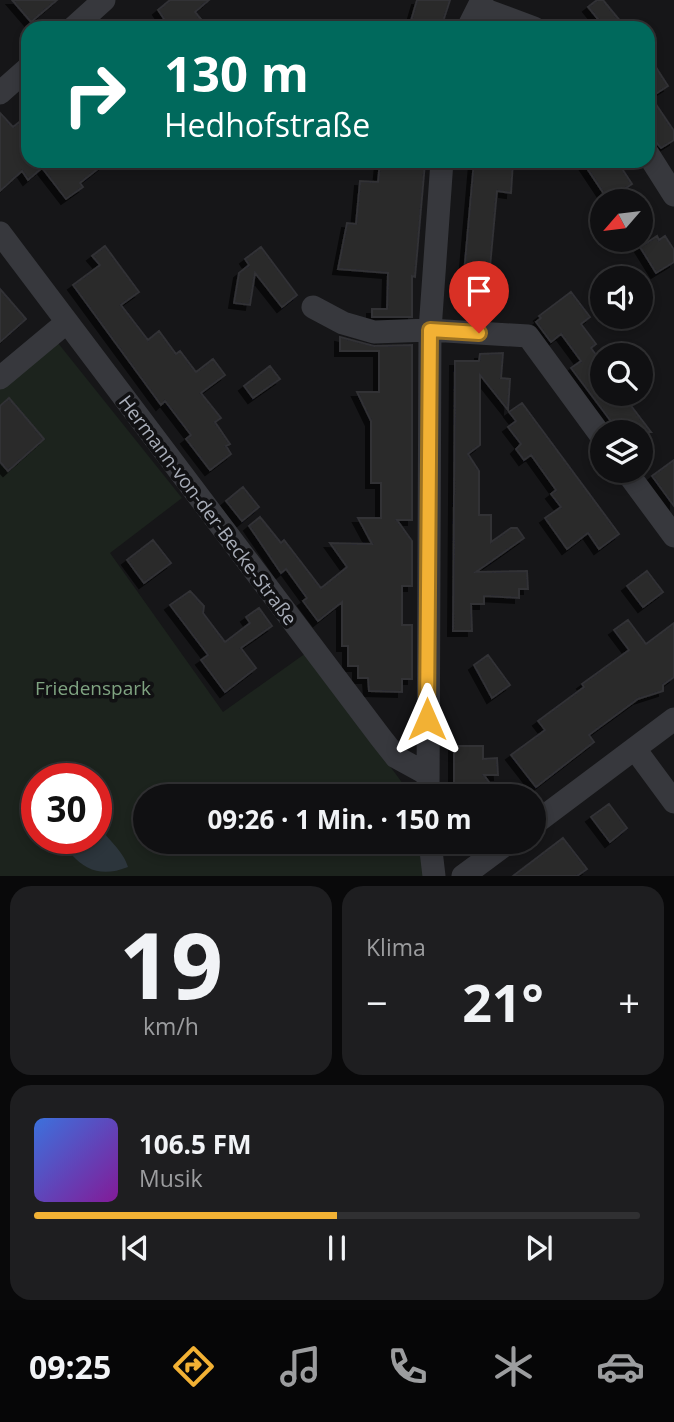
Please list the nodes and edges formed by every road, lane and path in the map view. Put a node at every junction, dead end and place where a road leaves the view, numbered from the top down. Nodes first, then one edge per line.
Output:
1 (104, 0) edge
2 (477, 12) edge
3 (81, 21) edge
4 (509, 21) edge
5 (21, 74) edge
6 (0, 93) edge
7 (655, 165) edge
8 (442, 168) edge
9 (674, 195) edge
10 (0, 233) edge
11 (313, 307) dead end
12 (67, 322) junction
13 (430, 330) junction
14 (0, 378) edge
15 (590, 421) edge
16 (635, 483) edge
17 (674, 536) edge
18 (674, 719) edge
19 (635, 749) junction
20 (426, 784) edge
21 (427, 784) edge
22 (674, 802) edge
23 (546, 815) edge
24 (431, 854) edge
25 (493, 854) edge
26 (434, 876) edge
27 (463, 876) edge

1 - 3 street
2 - 4 street
5 - 6 street
7 - 9 street
8 - 13 street
10 - 12 street, Hermann-von-der-Becke-Straße
11 - 13 street
12 - 14 street
12 - 20 street, Hermann-von-der-Becke-Straße
13 - 15 street
13 - 21 street
16 - 17 street
18 - 19 street
19 - 22 street
19 - 23 street
24 - 26 street
25 - 27 street

